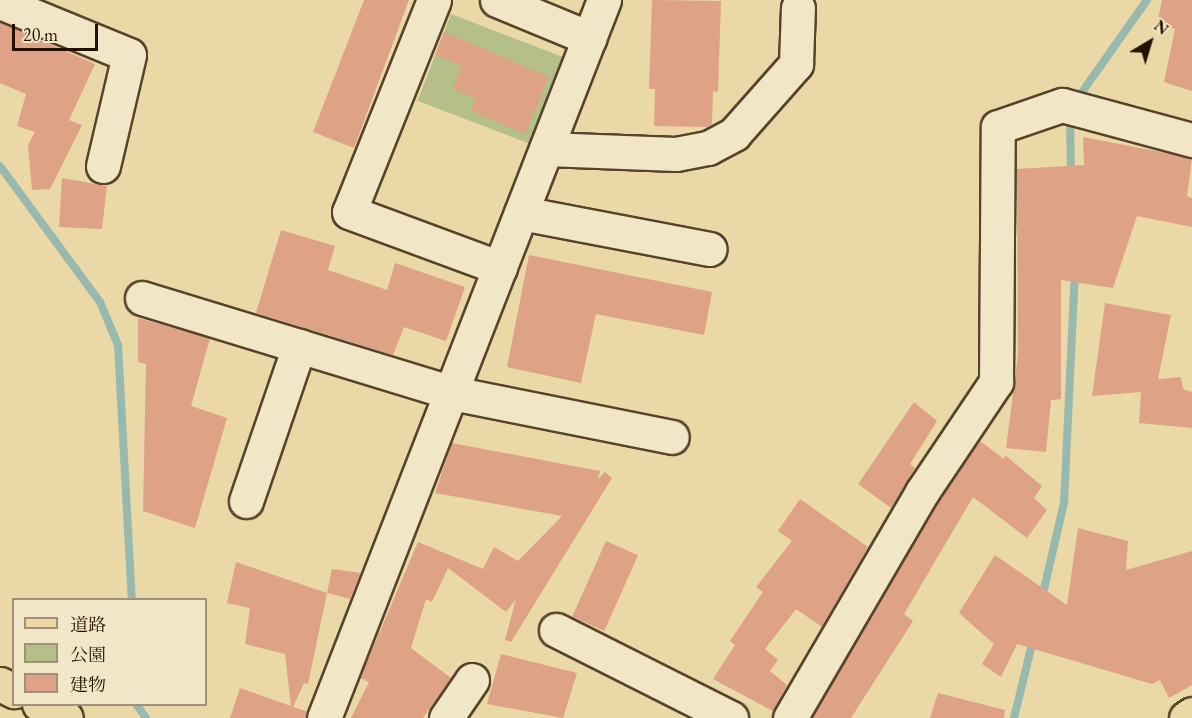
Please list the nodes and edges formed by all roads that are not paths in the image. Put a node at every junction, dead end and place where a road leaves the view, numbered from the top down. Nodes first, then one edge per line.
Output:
1 (434, 0) edge
2 (497, 0) edge
3 (604, 0) edge
4 (0, 2) edge
5 (798, 8) dead end
6 (546, 9) edge
7 (589, 38) junction
8 (1192, 140) edge
9 (546, 149) junction
10 (103, 166) dead end
11 (520, 213) junction
12 (710, 249) dead end
13 (500, 268) junction
14 (142, 298) dead end
15 (299, 346) junction
16 (452, 393) junction
17 (672, 437) dead end
18 (246, 501) dead end
19 (556, 630) dead end
20 (472, 680) dead end
21 (41, 706) edge
22 (1192, 714) edge
23 (66, 718) edge
24 (324, 718) edge
25 (446, 718) edge
26 (731, 718) edge
27 (790, 718) edge
28 (1186, 718) edge

1 - 13 street
2 - 6 street
3 - 7 street
4 - 10 street
5 - 9 street
6 - 7 street
7 - 9 street
8 - 27 street
9 - 11 street
11 - 12 street
11 - 13 street
13 - 16 street
14 - 15 street
15 - 16 street
15 - 18 street
16 - 17 street
16 - 24 street
19 - 26 street
20 - 25 street
21 - 23 main road
22 - 28 main road

